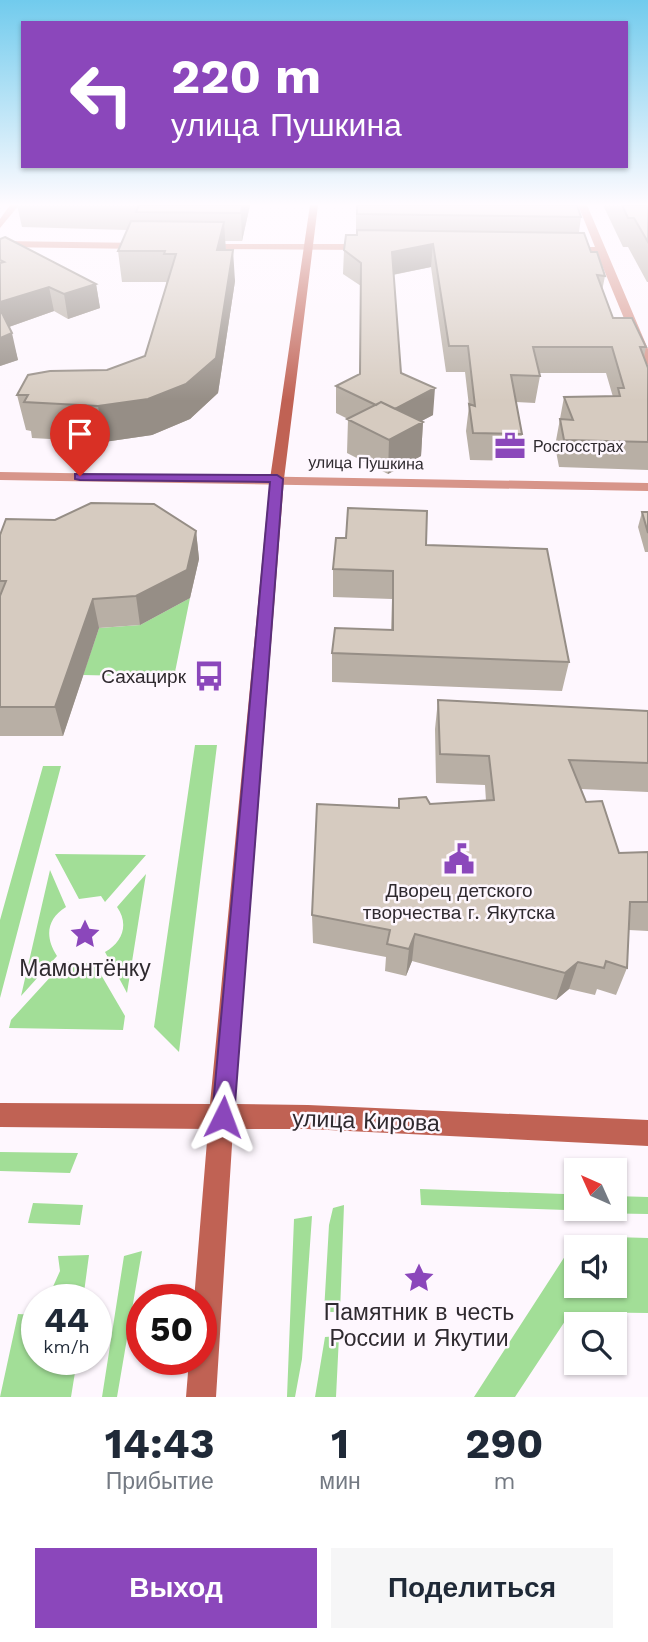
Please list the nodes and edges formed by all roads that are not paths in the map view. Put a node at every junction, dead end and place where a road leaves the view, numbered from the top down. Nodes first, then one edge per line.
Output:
1 (306, 270) edge
2 (610, 270) edge
3 (648, 362) edge
4 (0, 476) edge
5 (277, 479) junction
6 (648, 487) edge
7 (0, 1115) edge
8 (223, 1117) junction
9 (648, 1133) edge
10 (201, 1397) edge

1 - 5 main road
2 - 3 street
4 - 5 street, улица Пушкина
5 - 6 street, улица Пушкина
5 - 8 main road
7 - 8 main road, улица Кирова
8 - 9 main road, улица Кирова
8 - 10 main road

